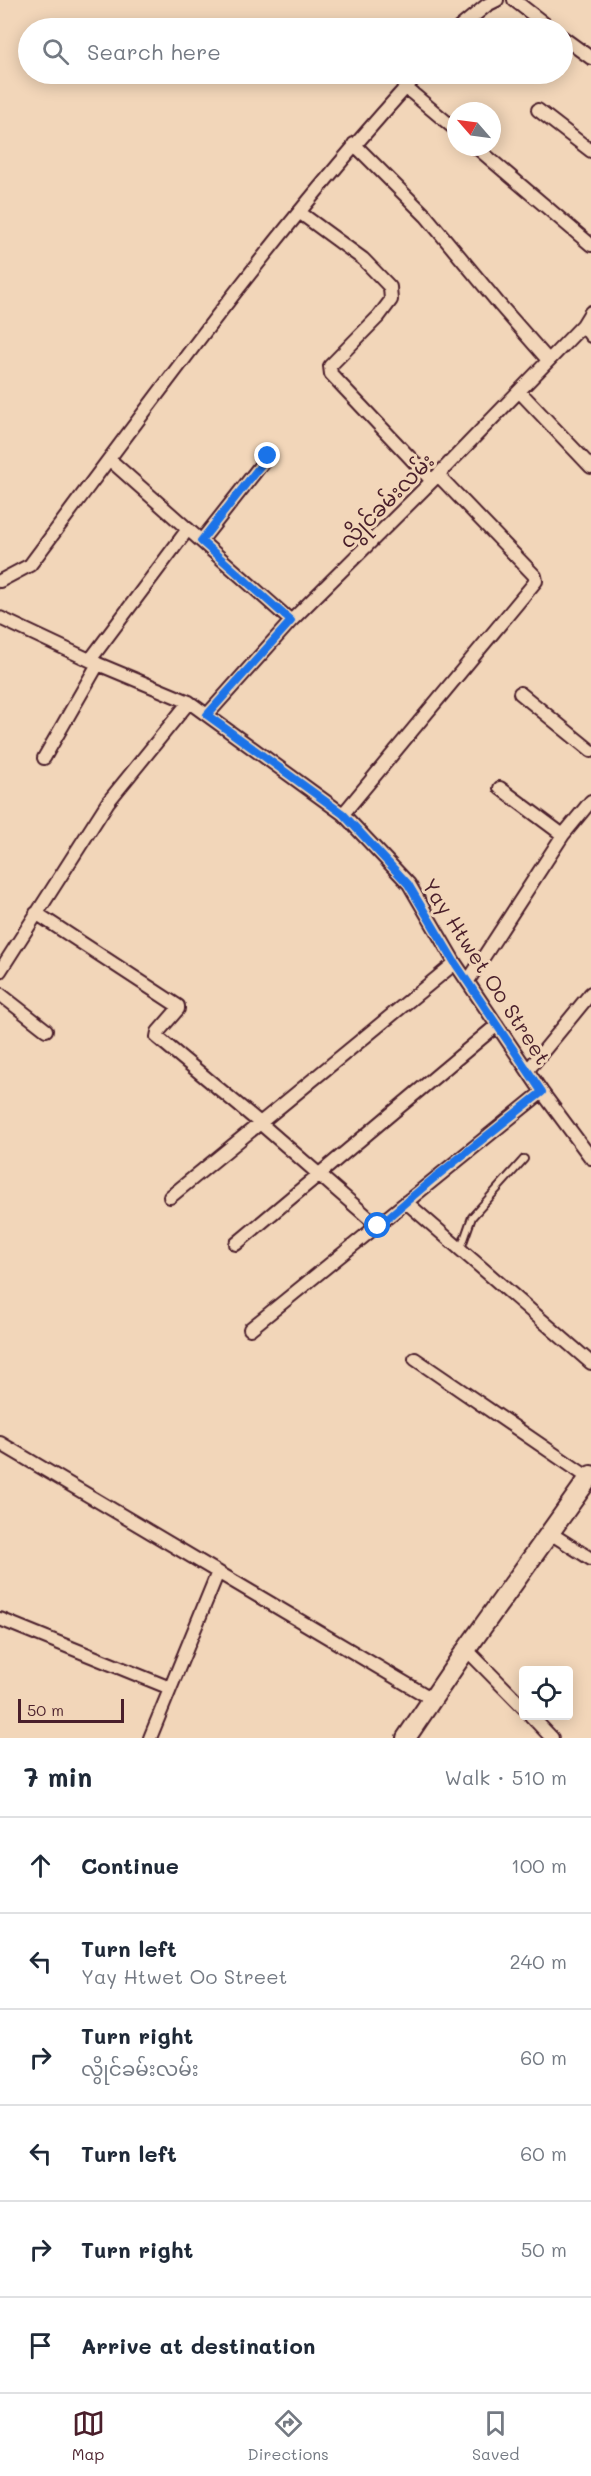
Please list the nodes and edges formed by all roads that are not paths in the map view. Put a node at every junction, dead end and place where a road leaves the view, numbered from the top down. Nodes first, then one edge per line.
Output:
1 (497, 0) edge
2 (514, 0) edge
3 (471, 18) edge
4 (537, 18) edge
5 (573, 46) edge
6 (591, 58) edge
7 (408, 84) edge
8 (405, 87) junction
9 (538, 110) dead end
10 (447, 122) edge
11 (354, 144) junction
12 (591, 151) edge
13 (487, 156) edge
14 (299, 212) junction
15 (591, 245) edge
16 (591, 312) edge
17 (583, 325) junction
18 (591, 336) edge
19 (548, 360) junction
20 (519, 391) junction
21 (268, 456) dead end
22 (109, 459) junction
23 (591, 467) edge
24 (435, 478) junction
25 (188, 529) junction
26 (201, 541) junction
27 (0, 581) edge
28 (0, 618) edge
29 (291, 621) junction
30 (94, 662) junction
31 (520, 693) dead end
32 (189, 702) junction
33 (207, 715) junction
34 (591, 751) edge
35 (44, 758) dead end
36 (500, 788) dead end
37 (591, 801) edge
38 (343, 814) junction
39 (563, 835) junction
40 (36, 914) junction
41 (455, 963) junction
42 (0, 971) edge
43 (468, 981) junction
44 (591, 993) edge
45 (0, 994) edge
46 (497, 1025) junction
47 (46, 1030) dead end
48 (528, 1070) junction
49 (542, 1092) junction
50 (260, 1123) junction
51 (589, 1151) edge
52 (524, 1159) dead end
53 (320, 1174) junction
54 (170, 1197) dead end
55 (406, 1202) junction
56 (378, 1226) junction
57 (236, 1244) dead end
58 (460, 1251) junction
59 (250, 1329) dead end
60 (415, 1359) dead end
61 (591, 1363) edge
62 (0, 1443) edge
63 (590, 1477) edge
64 (550, 1533) junction
65 (591, 1558) edge
66 (218, 1572) junction
67 (0, 1619) edge
68 (466, 1649) junction
69 (170, 1688) junction
70 (432, 1699) junction
71 (519, 1703) edge
72 (535, 1720) edge
73 (150, 1738) edge
74 (406, 1738) edge
75 (552, 1738) edge

1 - 3 street
2 - 4 street
5 - 6 street
7 - 8 street
8 - 10 street
8 - 11 street
9 - 12 street
11 - 14 street
11 - 19 street
13 - 15 street
14 - 22 street
14 - 24 street
16 - 17 street, လွိုင်ခမ်းလမ်း
17 - 18 street
17 - 19 street, လွိုင်ခမ်းလမ်း
19 - 20 street, လွိုင်ခမ်းလမ်း
20 - 23 street
20 - 24 street, လွိုင်ခမ်းလမ်း
21 - 26 street
22 - 25 street
22 - 27 street
24 - 29 street, လွိုင်ခမ်းလမ်း
24 - 38 street
25 - 26 street
25 - 30 street
26 - 29 street
28 - 30 street, Yay Htwet Oo Street
29 - 33 street, လွိုင်ခမ်းလမ်း
30 - 32 street, Yay Htwet Oo Street
30 - 35 street
31 - 34 street
32 - 33 street, Yay Htwet Oo Street
32 - 40 street
33 - 38 street, Yay Htwet Oo Street
36 - 39 street
37 - 39 street
38 - 41 street, Yay Htwet Oo Street
39 - 43 street
40 - 42 street
40 - 50 street
41 - 43 street, Yay Htwet Oo Street
41 - 50 street
43 - 46 street, Yay Htwet Oo Street
44 - 48 street
45 - 47 street
46 - 48 street, Yay Htwet Oo Street
46 - 53 street
48 - 49 street, Yay Htwet Oo Street
49 - 51 street, Yay Htwet Oo Street
49 - 55 street
50 - 53 street
50 - 54 street
52 - 58 lane
53 - 56 street
53 - 57 street
55 - 56 street
55 - 58 street
56 - 59 street
58 - 61 street
60 - 63 street
62 - 66 street
63 - 64 street
64 - 65 street
64 - 68 street
66 - 69 street
66 - 70 street
67 - 69 street
68 - 70 street
68 - 71 street
69 - 73 street
70 - 74 street
72 - 75 street

